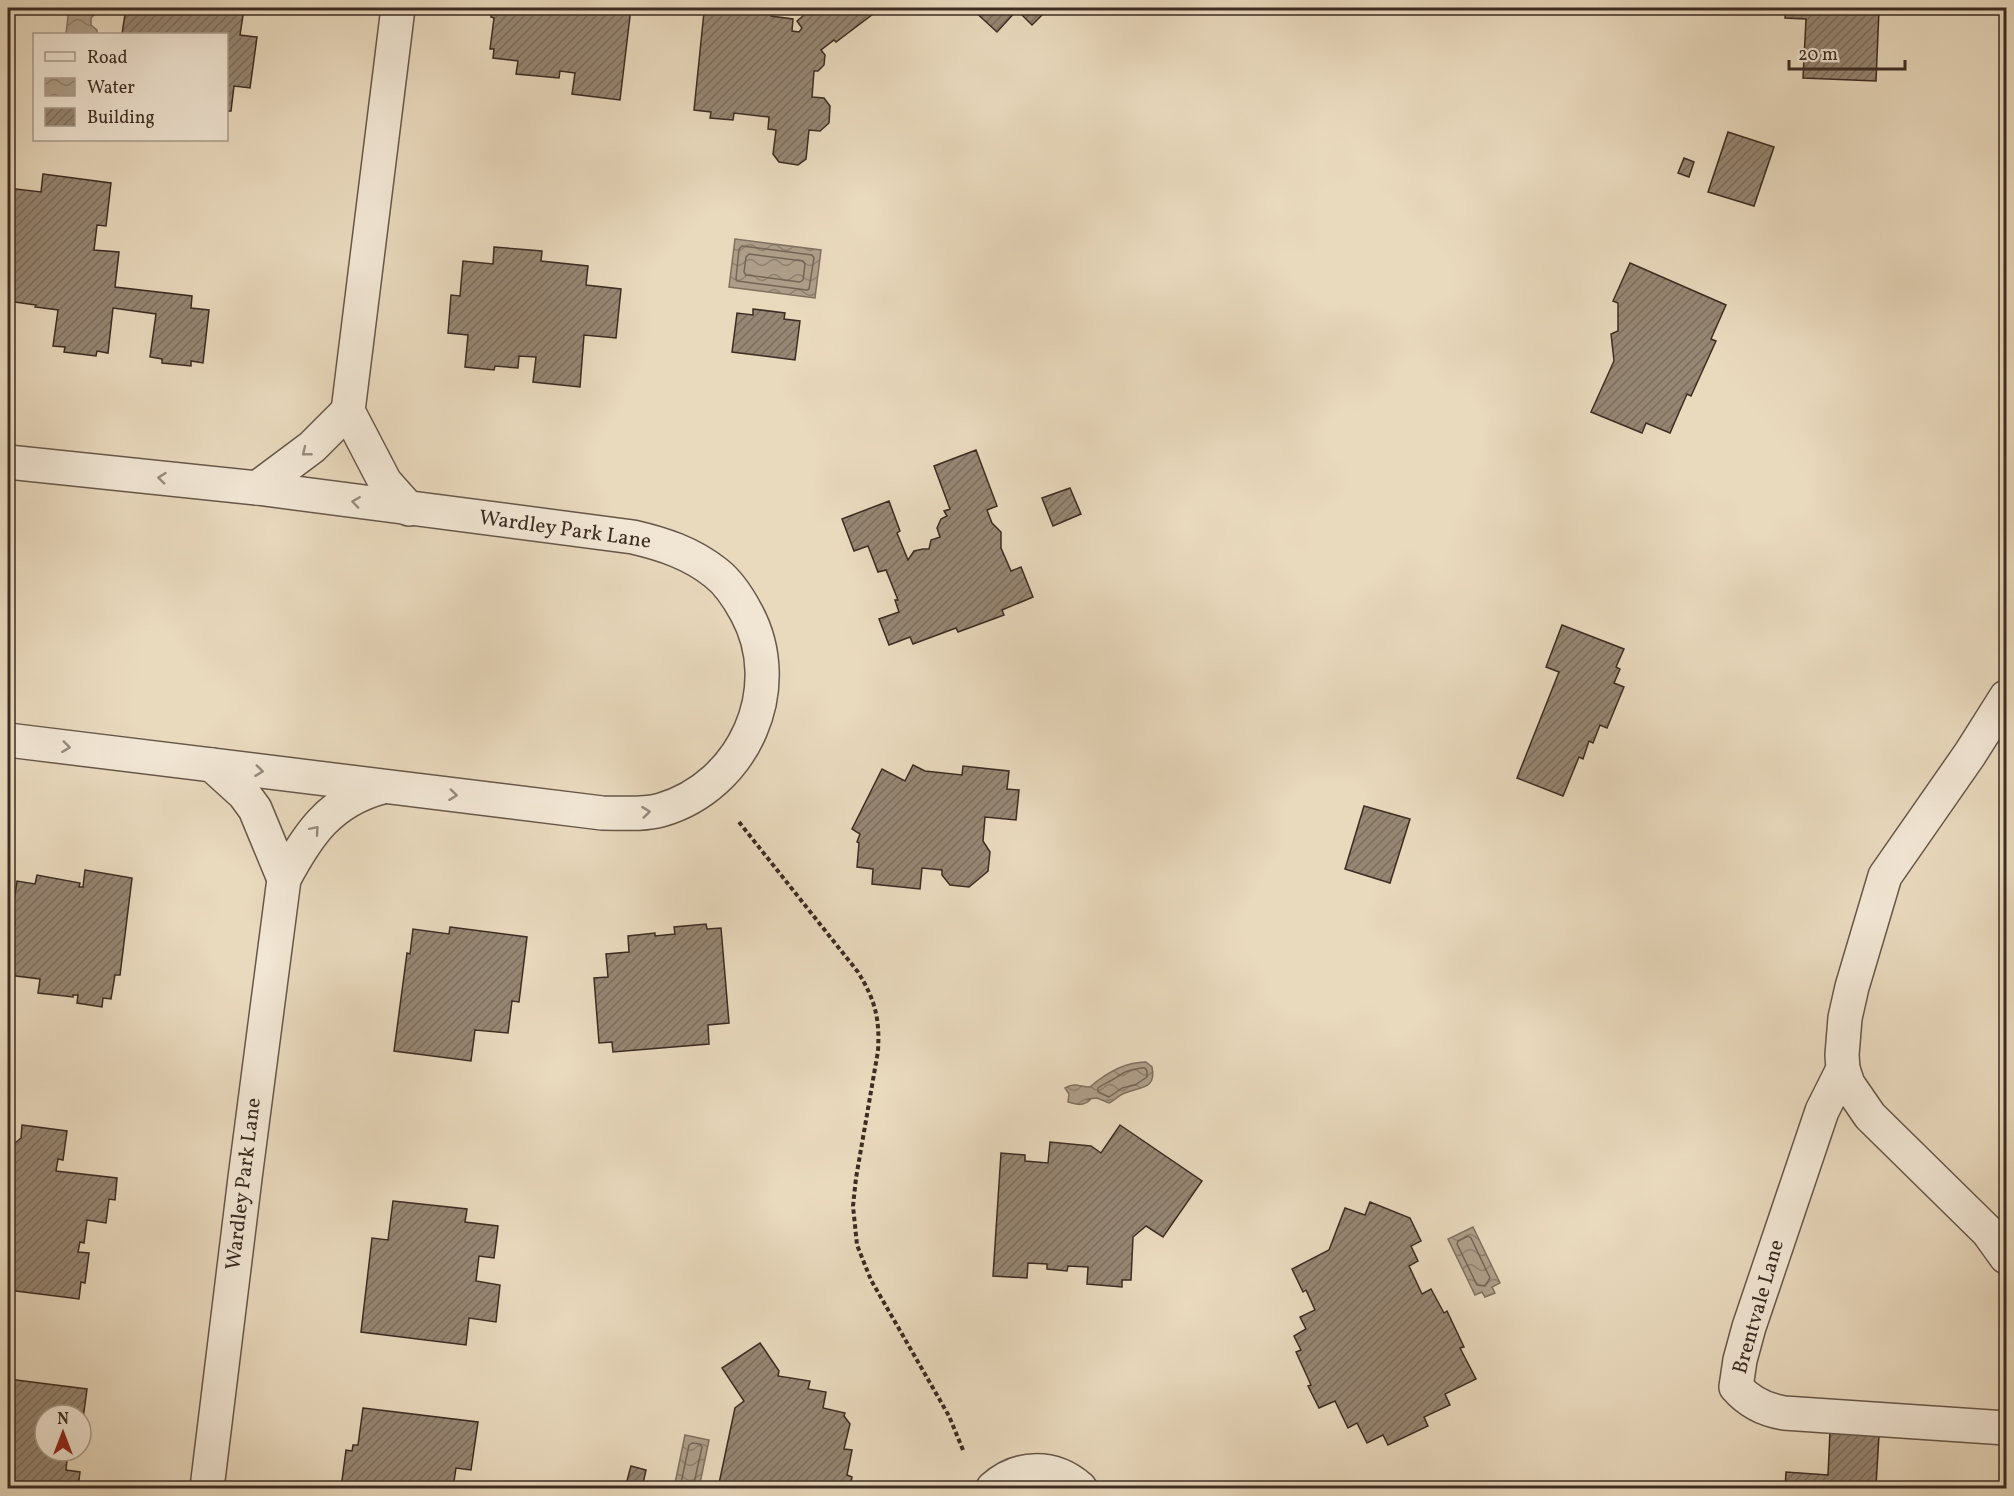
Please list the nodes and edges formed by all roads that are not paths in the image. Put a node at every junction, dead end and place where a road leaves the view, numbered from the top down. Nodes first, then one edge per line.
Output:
1 (398, 8) edge
2 (348, 411) junction
3 (8, 462) edge
4 (257, 488) junction
5 (409, 509) junction
6 (2007, 697) edge
7 (8, 740) edge
8 (212, 765) junction
9 (384, 786) junction
10 (284, 879) junction
11 (1843, 1068) junction
12 (2007, 1257) edge
13 (2007, 1428) edge
14 (207, 1488) edge
15 (993, 1488) edge
16 (1080, 1488) edge

1 - 2 street
2 -> 4 street
2 - 5 street
4 -> 3 street, Wardley Park Lane
5 -> 4 street, Wardley Park Lane
9 -> 5 street, Wardley Park Lane
6 - 11 street, Brentvale Lane
7 -> 8 street, Wardley Park Lane
8 -> 9 street, Wardley Park Lane
8 - 10 street
10 -> 9 street, Wardley Park Lane
10 - 14 street, Wardley Park Lane
11 - 12 street, Brentvale Lane
11 - 13 street, Brentvale Lane
15 - 16 street

